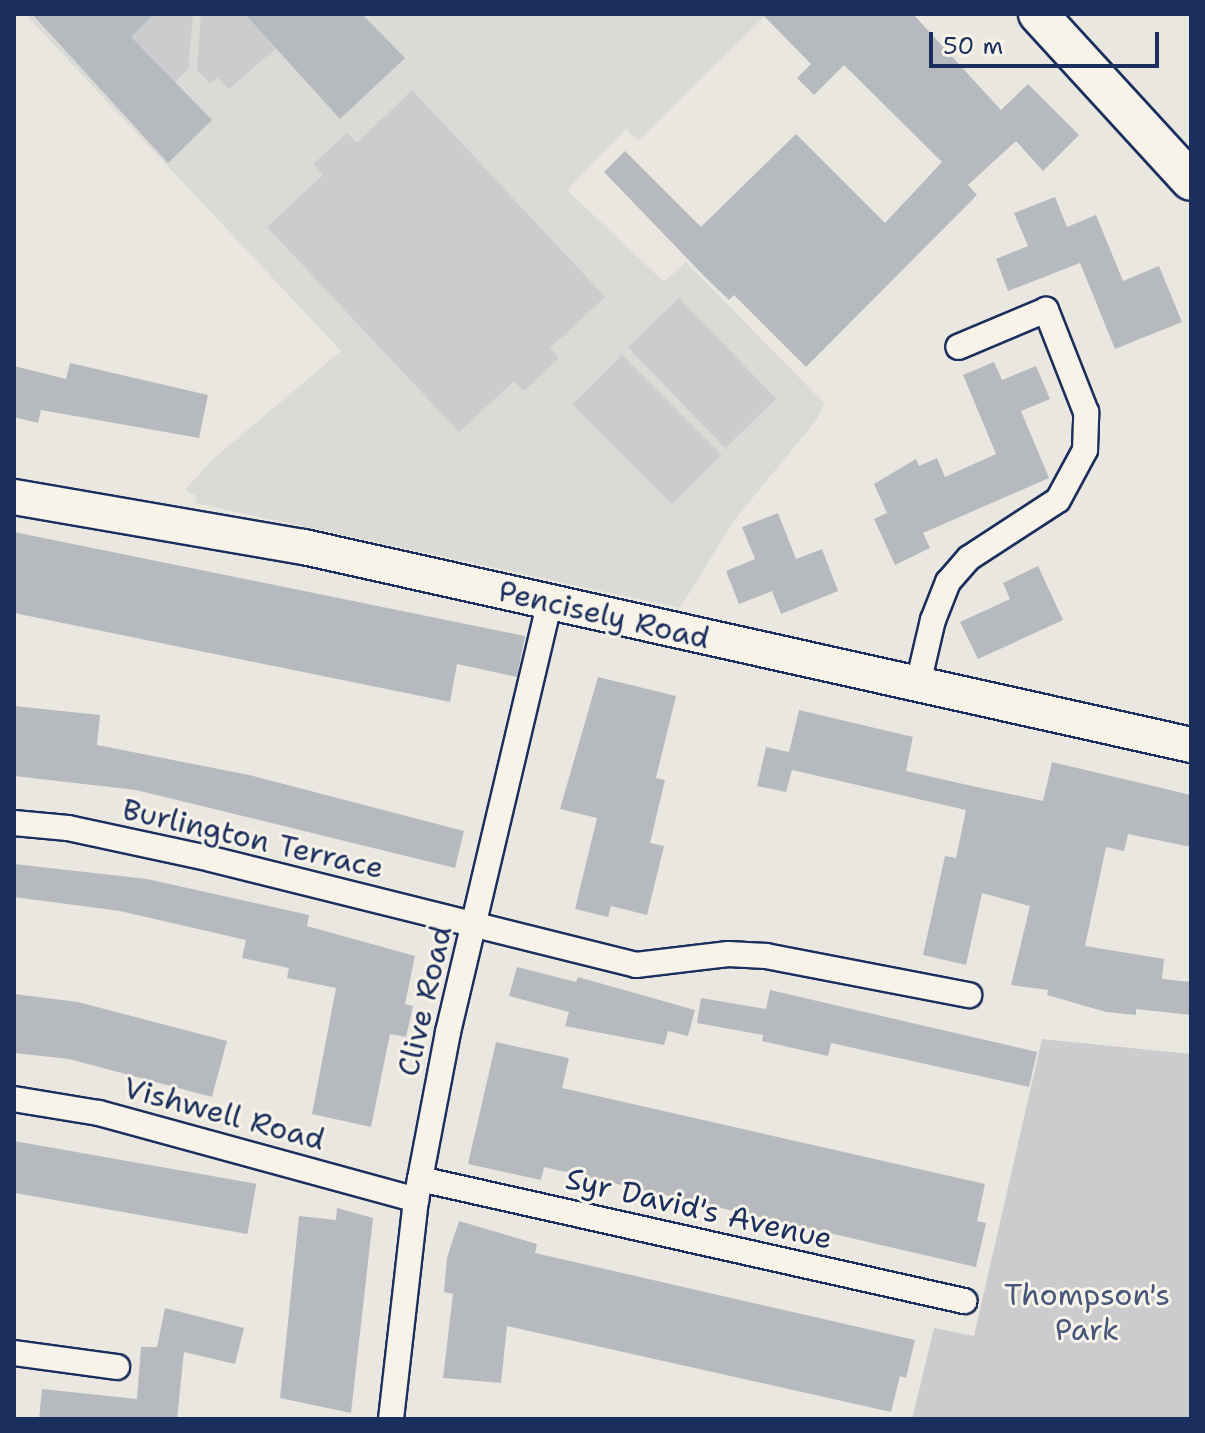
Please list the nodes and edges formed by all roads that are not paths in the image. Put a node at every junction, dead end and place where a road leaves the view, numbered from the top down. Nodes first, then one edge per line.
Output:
1 (1038, 14) edge
2 (1191, 181) edge
3 (958, 347) dead end
4 (14, 497) edge
5 (550, 602) junction
6 (917, 688) junction
7 (1191, 745) edge
8 (14, 823) edge
9 (475, 926) junction
10 (969, 995) dead end
11 (14, 1099) edge
12 (418, 1190) junction
13 (964, 1301) dead end
14 (14, 1353) edge
15 (117, 1367) dead end
16 (391, 1419) edge

1 - 2 main road
3 - 6 street
4 - 5 main road, Pencisely Road
5 - 6 main road, Pencisely Road
5 - 9 street, Clive Road
6 - 7 main road, Pencisely Road
8 - 9 street, Burlington Terrace
9 - 10 street, Burlington Terrace
9 - 12 street, Clive Road
11 - 12 street, Vishwell Road
12 - 13 street, Syr David's Avenue
12 - 16 street, Clive Road
14 - 15 street

